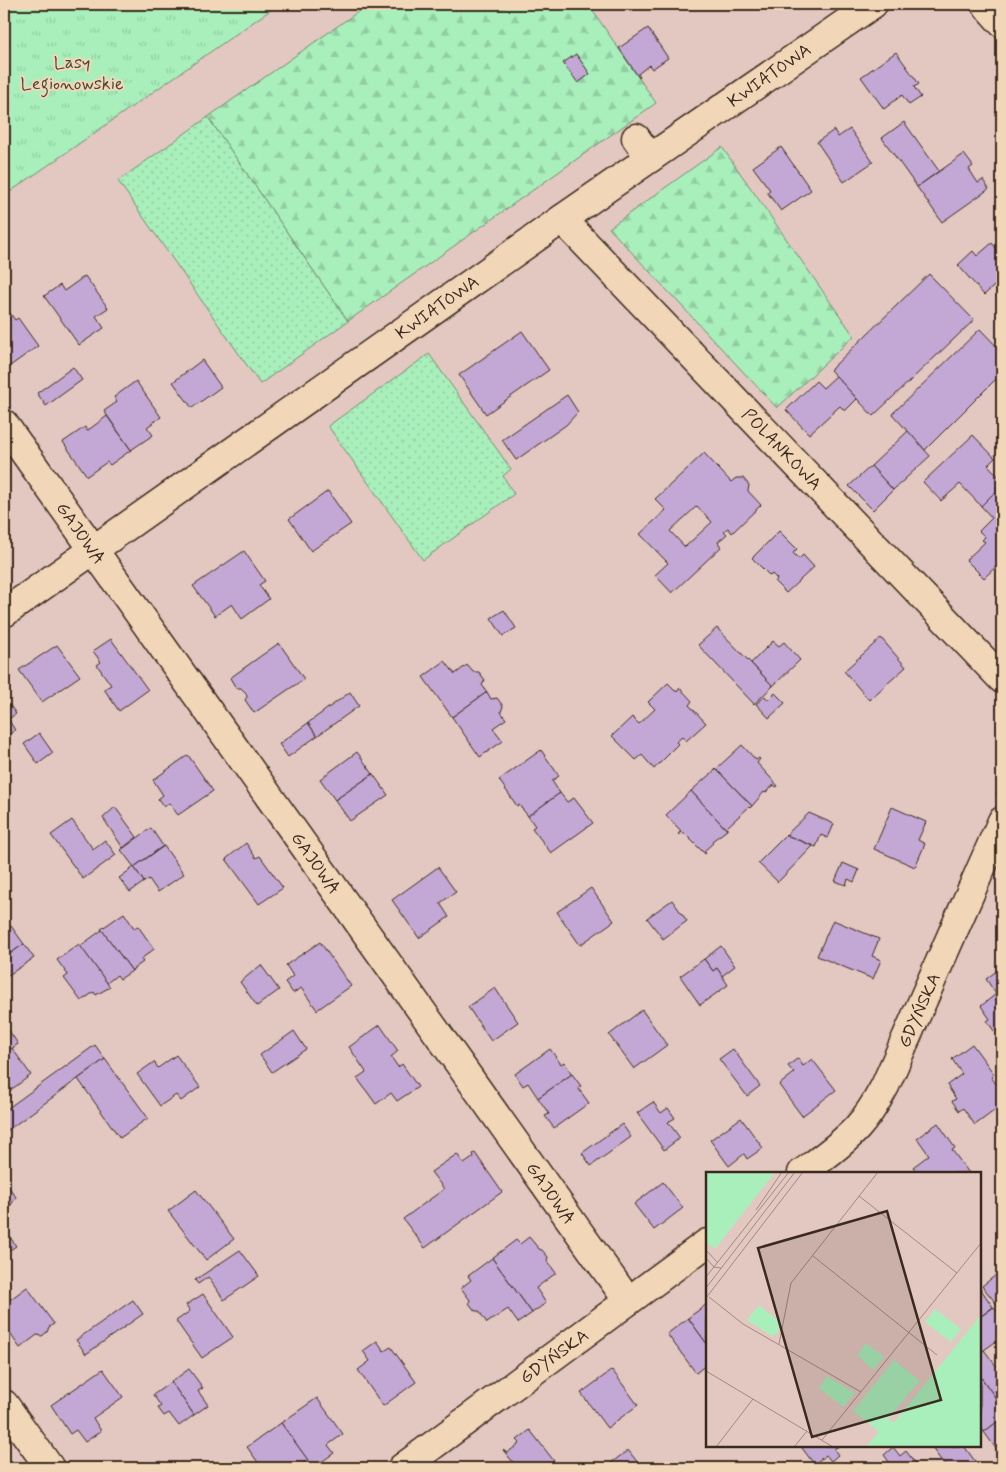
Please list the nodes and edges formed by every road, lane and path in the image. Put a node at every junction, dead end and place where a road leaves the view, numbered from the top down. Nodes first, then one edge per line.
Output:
1 (872, 4) edge
2 (985, 4) edge
3 (1002, 22) edge
4 (562, 219) junction
5 (4, 424) edge
6 (93, 550) junction
7 (4, 613) edge
8 (1002, 679) edge
9 (1002, 822) edge
10 (803, 1172) edge
11 (706, 1244) edge
12 (628, 1301) junction
13 (4, 1404) edge
14 (50, 1468) edge
15 (402, 1468) edge

1 - 4 street, KWIATOWA
2 - 3 street
4 - 6 street, KWIATOWA
4 - 8 street, POLANKOWA
5 - 6 street, GAJOWA
6 - 7 street, KWIATOWA
6 - 12 street, GAJOWA
9 - 10 street, GDYŃSKA
11 - 12 street, GDYŃSKA
12 - 15 street, GDYŃSKA
13 - 14 street

